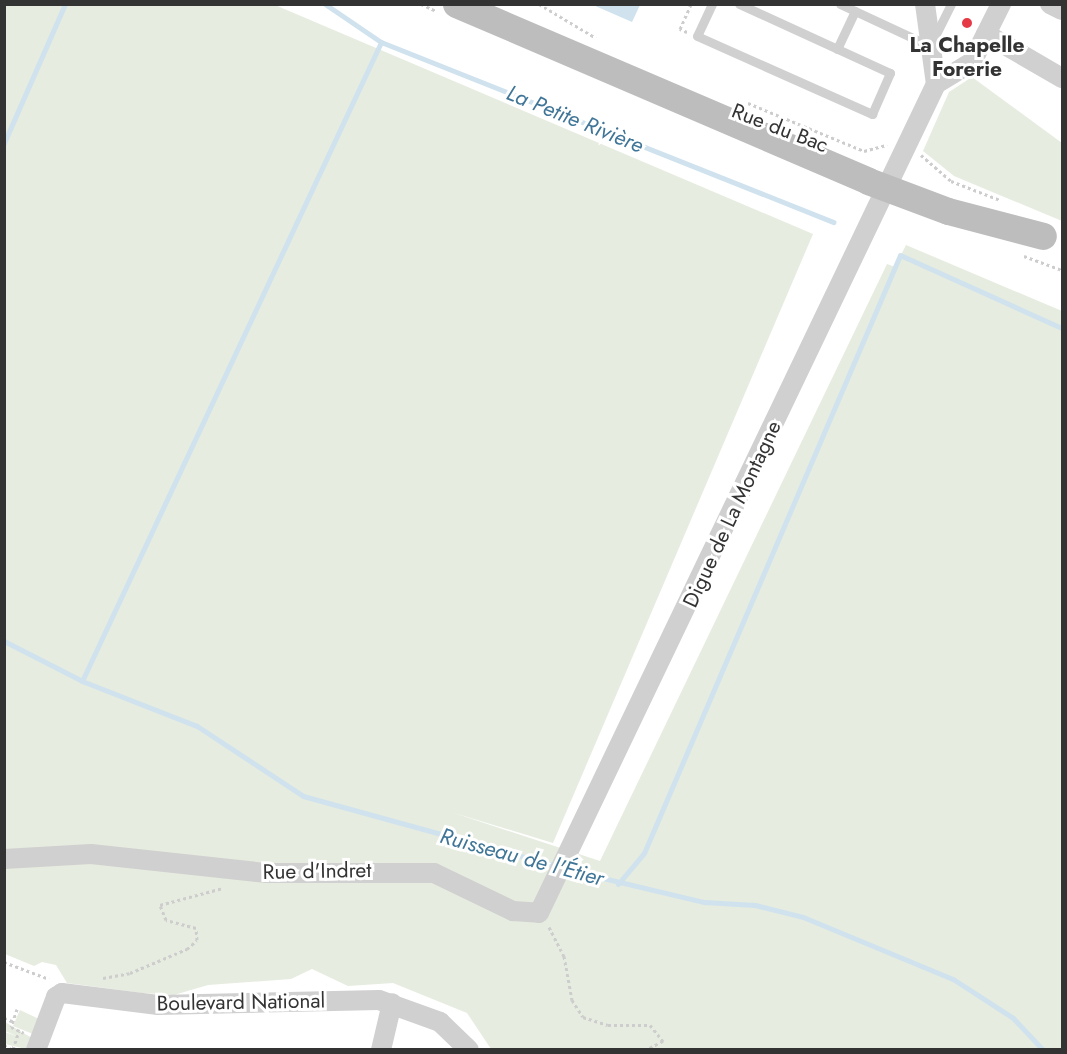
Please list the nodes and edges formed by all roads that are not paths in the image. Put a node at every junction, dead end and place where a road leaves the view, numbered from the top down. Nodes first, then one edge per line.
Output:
1 (456, 4) edge
2 (500, 4) edge
3 (712, 4) edge
4 (739, 4) edge
5 (840, 4) edge
6 (925, 4) edge
7 (951, 4) edge
8 (1001, 4) edge
9 (1050, 4) edge
10 (1062, 10) edge
11 (855, 11) junction
12 (986, 34) junction
13 (930, 46) junction
14 (837, 49) junction
15 (1062, 78) edge
16 (936, 84) junction
17 (890, 180) junction
18 (1053, 240) edge
19 (4, 859) edge
20 (540, 913) joint
21 (392, 1003) junction
22 (33, 1043) edge
23 (381, 1050) edge
24 (469, 1050) edge

1 - 17 main road, Rue du Bac
2 - 17 main road, Rue du Bac
3 - 14 lane
4 - 14 lane
5 - 11 lane
6 - 13 street
7 - 13 lane
8 - 12 street
9 - 10 street
11 - 13 lane
11 - 14 lane
12 - 15 street
12 - 16 street
13 - 16 street
16 - 17 street, Digue de La Montagne
17 - 18 main road
17 - 20 street, Digue de La Montagne
19 - 20 street, Rue d'Indret
21 - 22 street, Boulevard National
21 - 23 street
21 - 24 street, Boulevard National

